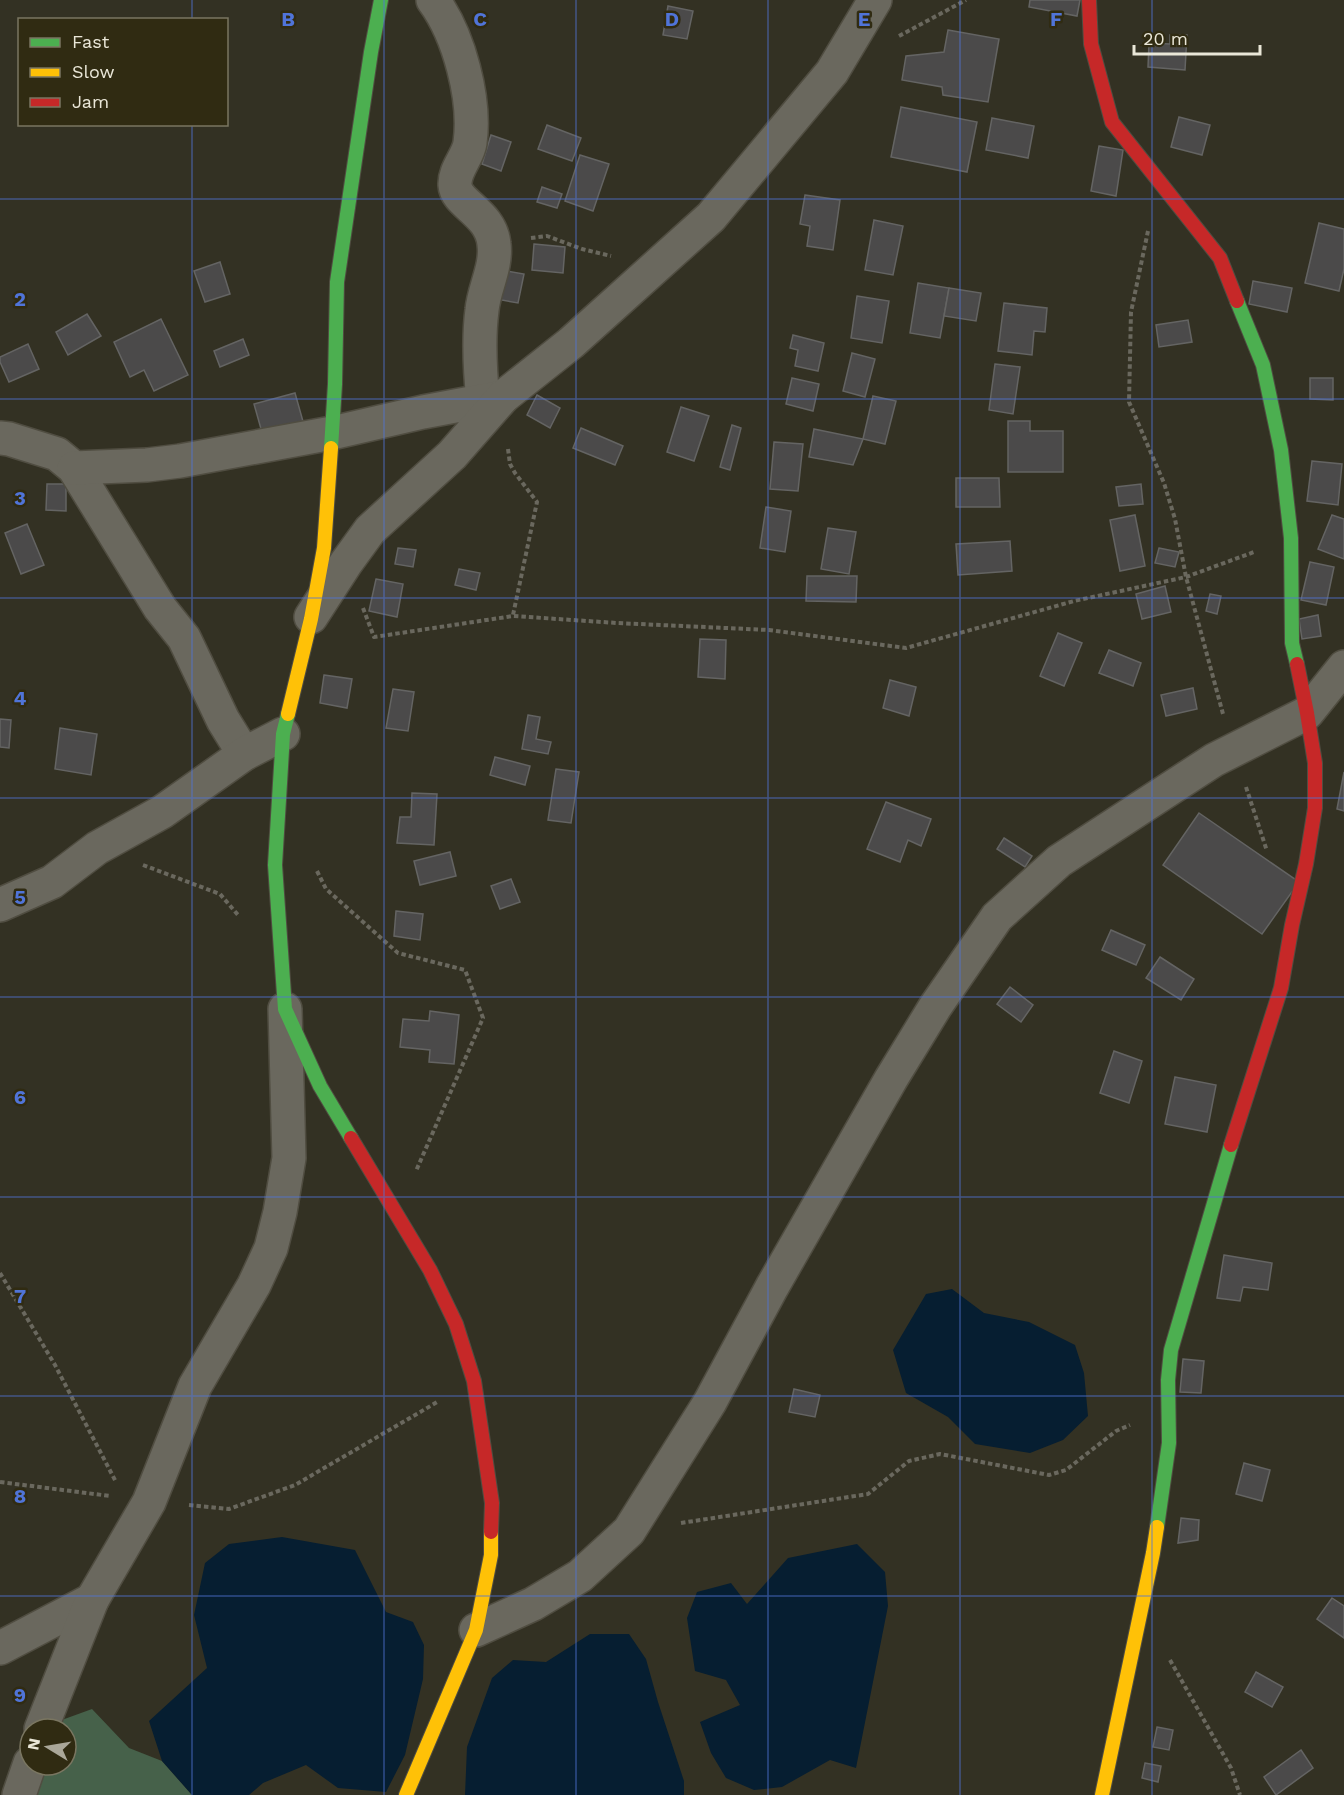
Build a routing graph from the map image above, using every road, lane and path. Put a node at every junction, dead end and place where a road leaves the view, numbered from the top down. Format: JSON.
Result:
{"nodes":[{"id":1,"x":381,"y":0,"type":"edge"},
{"id":2,"x":433,"y":0,"type":"edge"},
{"id":3,"x":875,"y":0,"type":"edge"},
{"id":4,"x":1089,"y":0,"type":"edge"},
{"id":5,"x":1148,"y":228,"type":"dead end"},
{"id":6,"x":494,"y":241,"type":"junction"},
{"id":7,"x":655,"y":267,"type":"junction"},
{"id":8,"x":493,"y":399,"type":"junction"},
{"id":9,"x":332,"y":433,"type":"junction"},
{"id":10,"x":0,"y":438,"type":"edge"},
{"id":11,"x":74,"y":468,"type":"junction"},
{"id":12,"x":1291,"y":538,"type":"junction"},
{"id":13,"x":346,"y":563,"type":"junction"},
{"id":14,"x":1186,"y":577,"type":"junction"},
{"id":15,"x":513,"y":616,"type":"junction"},
{"id":16,"x":310,"y":619,"type":"junction"},
{"id":17,"x":1344,"y":666,"type":"edge"},
{"id":18,"x":1307,"y":713,"type":"junction"},
{"id":19,"x":283,"y":734,"type":"junction"},
{"id":20,"x":1234,"y":751,"type":"junction"},
{"id":21,"x":244,"y":754,"type":"junction"},
{"id":22,"x":97,"y":848,"type":"junction"},
{"id":23,"x":1270,"y":860,"type":"dead end"},
{"id":24,"x":316,"y":871,"type":"dead end"},
{"id":25,"x":0,"y":905,"type":"edge"},
{"id":26,"x":243,"y":921,"type":"dead end"},
{"id":27,"x":285,"y":1009,"type":"junction"},
{"id":28,"x":396,"y":1212,"type":"junction"},
{"id":29,"x":0,"y":1273,"type":"edge"},
{"id":30,"x":474,"y":1382,"type":"junction"},
{"id":31,"x":1168,"y":1412,"type":"junction"},
{"id":32,"x":0,"y":1482,"type":"edge"},
{"id":33,"x":137,"y":1500,"type":"junction"},
{"id":34,"x":629,"y":1531,"type":"junction"},
{"id":35,"x":92,"y":1600,"type":"junction"},
{"id":36,"x":1141,"y":1611,"type":"junction"},
{"id":37,"x":476,"y":1630,"type":"junction"},
{"id":38,"x":0,"y":1648,"type":"edge"},
{"id":39,"x":47,"y":1717,"type":"edge"},
{"id":40,"x":25,"y":1777,"type":"edge"},
{"id":41,"x":19,"y":1795,"type":"edge"},
{"id":42,"x":406,"y":1795,"type":"edge"},
{"id":43,"x":1102,"y":1795,"type":"edge"},
{"id":44,"x":1240,"y":1795,"type":"edge"}],
"edges":[{"from":1,"to":9,"type":"street"},
{"from":2,"to":6,"type":"street"},
{"from":3,"to":7,"type":"street"},
{"from":4,"to":12,"type":"street"},
{"from":5,"to":14,"type":"path"},
{"from":6,"to":7,"type":"path"},
{"from":6,"to":8,"type":"street"},
{"from":7,"to":8,"type":"street"},
{"from":8,"to":9,"type":"street"},
{"from":8,"to":13,"type":"street"},
{"from":8,"to":15,"type":"path"},
{"from":9,"to":11,"type":"street"},
{"from":9,"to":16,"type":"street"},
{"from":10,"to":11,"type":"street"},
{"from":11,"to":21,"type":"street"},
{"from":12,"to":14,"type":"path"},
{"from":12,"to":18,"type":"street"},
{"from":13,"to":15,"type":"path"},
{"from":13,"to":16,"type":"street"},
{"from":14,"to":15,"type":"path"},
{"from":14,"to":20,"type":"path"},
{"from":16,"to":19,"type":"street"},
{"from":17,"to":18,"type":"street"},
{"from":18,"to":20,"type":"street"},
{"from":18,"to":31,"type":"street"},
{"from":19,"to":21,"type":"street"},
{"from":19,"to":27,"type":"street"},
{"from":20,"to":23,"type":"path"},
{"from":20,"to":34,"type":"street"},
{"from":21,"to":22,"type":"street"},
{"from":22,"to":25,"type":"street"},
{"from":22,"to":26,"type":"path"},
{"from":24,"to":28,"type":"path"},
{"from":27,"to":28,"type":"street"},
{"from":27,"to":33,"type":"street"},
{"from":28,"to":30,"type":"street"},
{"from":29,"to":33,"type":"path"},
{"from":30,"to":33,"type":"path"},
{"from":30,"to":37,"type":"street"},
{"from":31,"to":34,"type":"path"},
{"from":31,"to":36,"type":"street"},
{"from":32,"to":33,"type":"path"},
{"from":33,"to":35,"type":"street"},
{"from":34,"to":37,"type":"street"},
{"from":35,"to":38,"type":"street"},
{"from":35,"to":39,"type":"street"},
{"from":36,"to":43,"type":"street"},
{"from":36,"to":44,"type":"path"},
{"from":37,"to":42,"type":"street"},
{"from":40,"to":41,"type":"street"}]}
